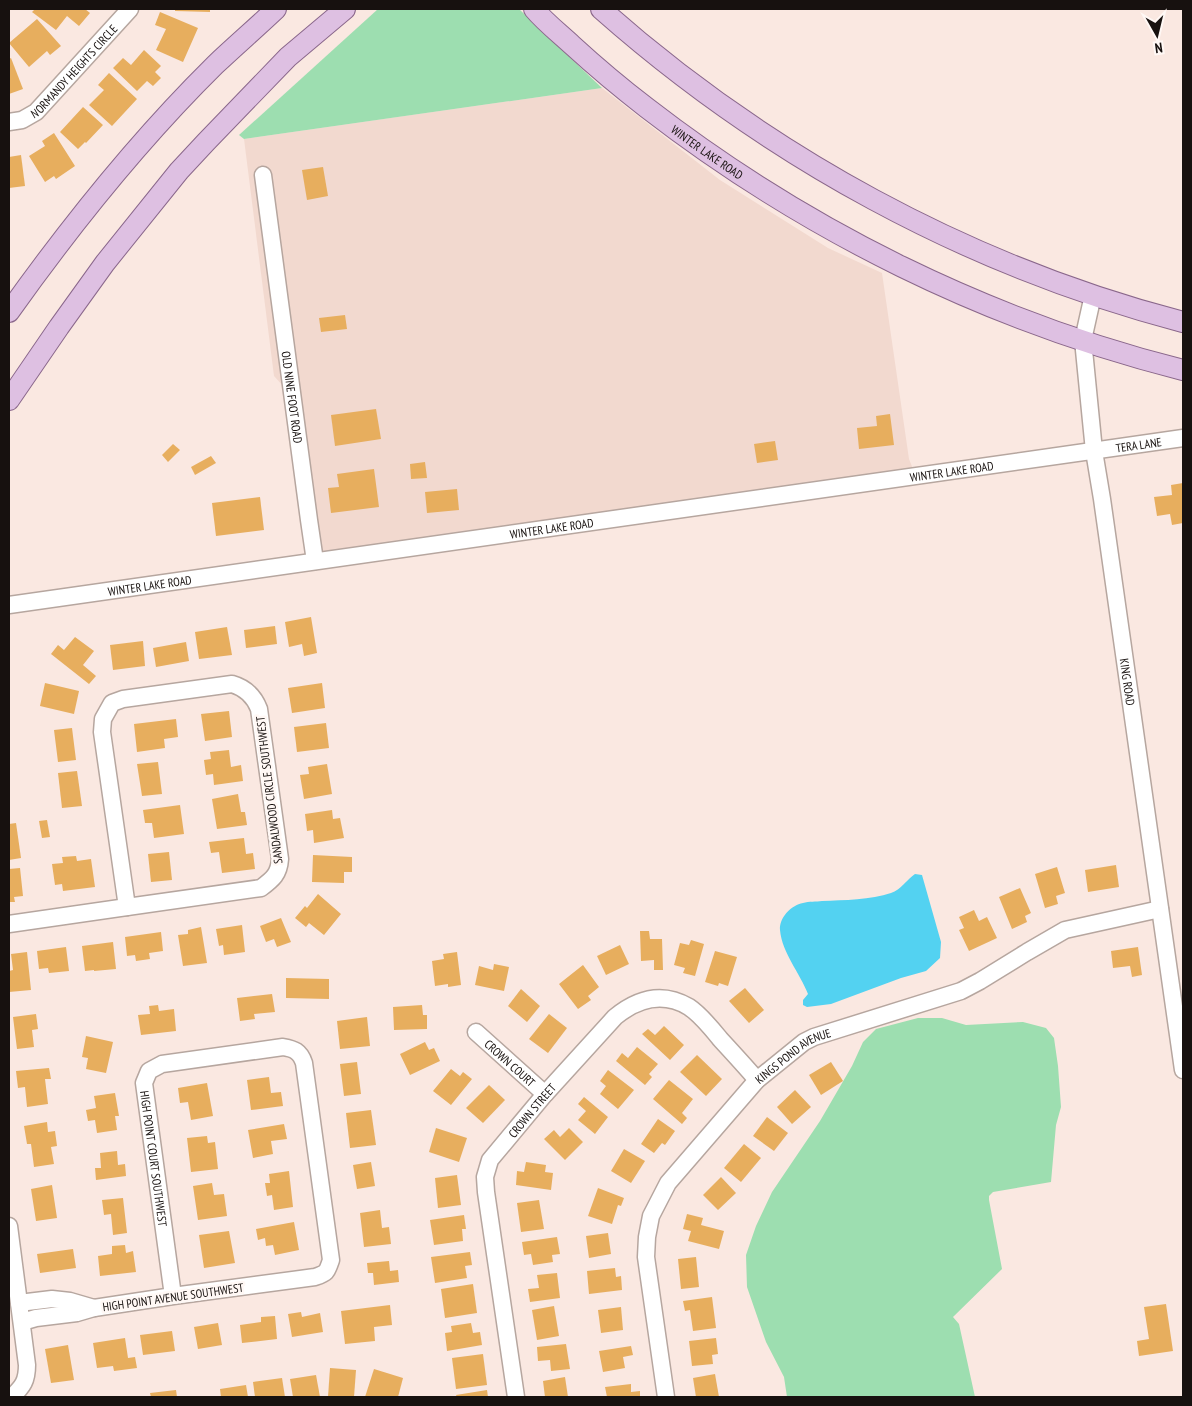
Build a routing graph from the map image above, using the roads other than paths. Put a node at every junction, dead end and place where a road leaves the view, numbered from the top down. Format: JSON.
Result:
{"nodes":[{"id":1,"x":130,"y":9,"type":"edge"},
{"id":2,"x":276,"y":9,"type":"edge"},
{"id":3,"x":345,"y":9,"type":"edge"},
{"id":4,"x":534,"y":9,"type":"edge"},
{"id":5,"x":601,"y":9,"type":"edge"},
{"id":6,"x":9,"y":122,"type":"edge"},
{"id":7,"x":263,"y":175,"type":"dead end"},
{"id":8,"x":1093,"y":295,"type":"junction"},
{"id":9,"x":9,"y":312,"type":"edge"},
{"id":10,"x":1183,"y":322,"type":"edge"},
{"id":11,"x":1083,"y":340,"type":"junction"},
{"id":12,"x":1183,"y":370,"type":"edge"},
{"id":13,"x":9,"y":400,"type":"edge"},
{"id":14,"x":1183,"y":438,"type":"edge"},
{"id":15,"x":1094,"y":451,"type":"junction"},
{"id":16,"x":315,"y":561,"type":"junction"},
{"id":17,"x":9,"y":605,"type":"edge"},
{"id":18,"x":127,"y":907,"type":"junction"},
{"id":19,"x":1160,"y":909,"type":"junction"},
{"id":20,"x":9,"y":924,"type":"edge"},
{"id":21,"x":476,"y":1032,"type":"dead end"},
{"id":22,"x":1183,"y":1070,"type":"edge"},
{"id":23,"x":757,"y":1080,"type":"junction"},
{"id":24,"x":545,"y":1094,"type":"junction"},
{"id":25,"x":9,"y":1226,"type":"edge"},
{"id":26,"x":325,"y":1273,"type":"joint"},
{"id":27,"x":173,"y":1296,"type":"junction"},
{"id":28,"x":19,"y":1303,"type":"junction"},
{"id":29,"x":94,"y":1308,"type":"junction"},
{"id":30,"x":22,"y":1322,"type":"junction"},
{"id":31,"x":12,"y":1397,"type":"edge"},
{"id":32,"x":516,"y":1397,"type":"edge"},
{"id":33,"x":666,"y":1397,"type":"edge"}],
"edges":[{"from":1,"to":6,"type":"street","name":"NORMANDY HEIGHTS CIRCLE"},
{"from":2,"to":9,"type":"main road"},
{"from":3,"to":13,"type":"main road"},
{"from":4,"to":11,"type":"main road","name":"WINTER LAKE ROAD"},
{"from":5,"to":8,"type":"main road"},
{"from":7,"to":16,"type":"street","name":"OLD NINE FOOT ROAD"},
{"from":8,"to":10,"type":"main road"},
{"from":8,"to":11,"type":"street","name":"KING ROAD"},
{"from":11,"to":12,"type":"main road","name":"WINTER LAKE ROAD"},
{"from":11,"to":15,"type":"street","name":"KING ROAD"},
{"from":14,"to":15,"type":"street","name":"TERA LANE"},
{"from":15,"to":16,"type":"street","name":"WINTER LAKE ROAD"},
{"from":15,"to":19,"type":"street","name":"KING ROAD"},
{"from":16,"to":17,"type":"street","name":"WINTER LAKE ROAD"},
{"from":18,"to":18,"type":"street","name":"SANDALWOOD CIRCLE SOUTHWEST"},
{"from":18,"to":20,"type":"street","name":"SANDALWOOD CIRCLE SOUTHWEST"},
{"from":19,"to":22,"type":"street","name":"KING ROAD"},
{"from":19,"to":23,"type":"street","name":"KINGS POND AVENUE"},
{"from":21,"to":24,"type":"street","name":"CROWN COURT"},
{"from":23,"to":24,"type":"street","name":"CROWN STREET"},
{"from":23,"to":33,"type":"street","name":"KINGS POND AVENUE"},
{"from":24,"to":32,"type":"street","name":"CROWN STREET"},
{"from":25,"to":28,"type":"street"},
{"from":26,"to":27,"type":"street","name":"HIGH POINT AVENUE SOUTHWEST"},
{"from":26,"to":27,"type":"street","name":"HIGH POINT COURT SOUTHWEST"},
{"from":27,"to":29,"type":"street","name":"HIGH POINT AVENUE SOUTHWEST"},
{"from":28,"to":29,"type":"street"},
{"from":28,"to":30,"type":"street"},
{"from":29,"to":30,"type":"street","name":"HIGH POINT AVENUE SOUTHWEST"},
{"from":30,"to":31,"type":"street"}]}
